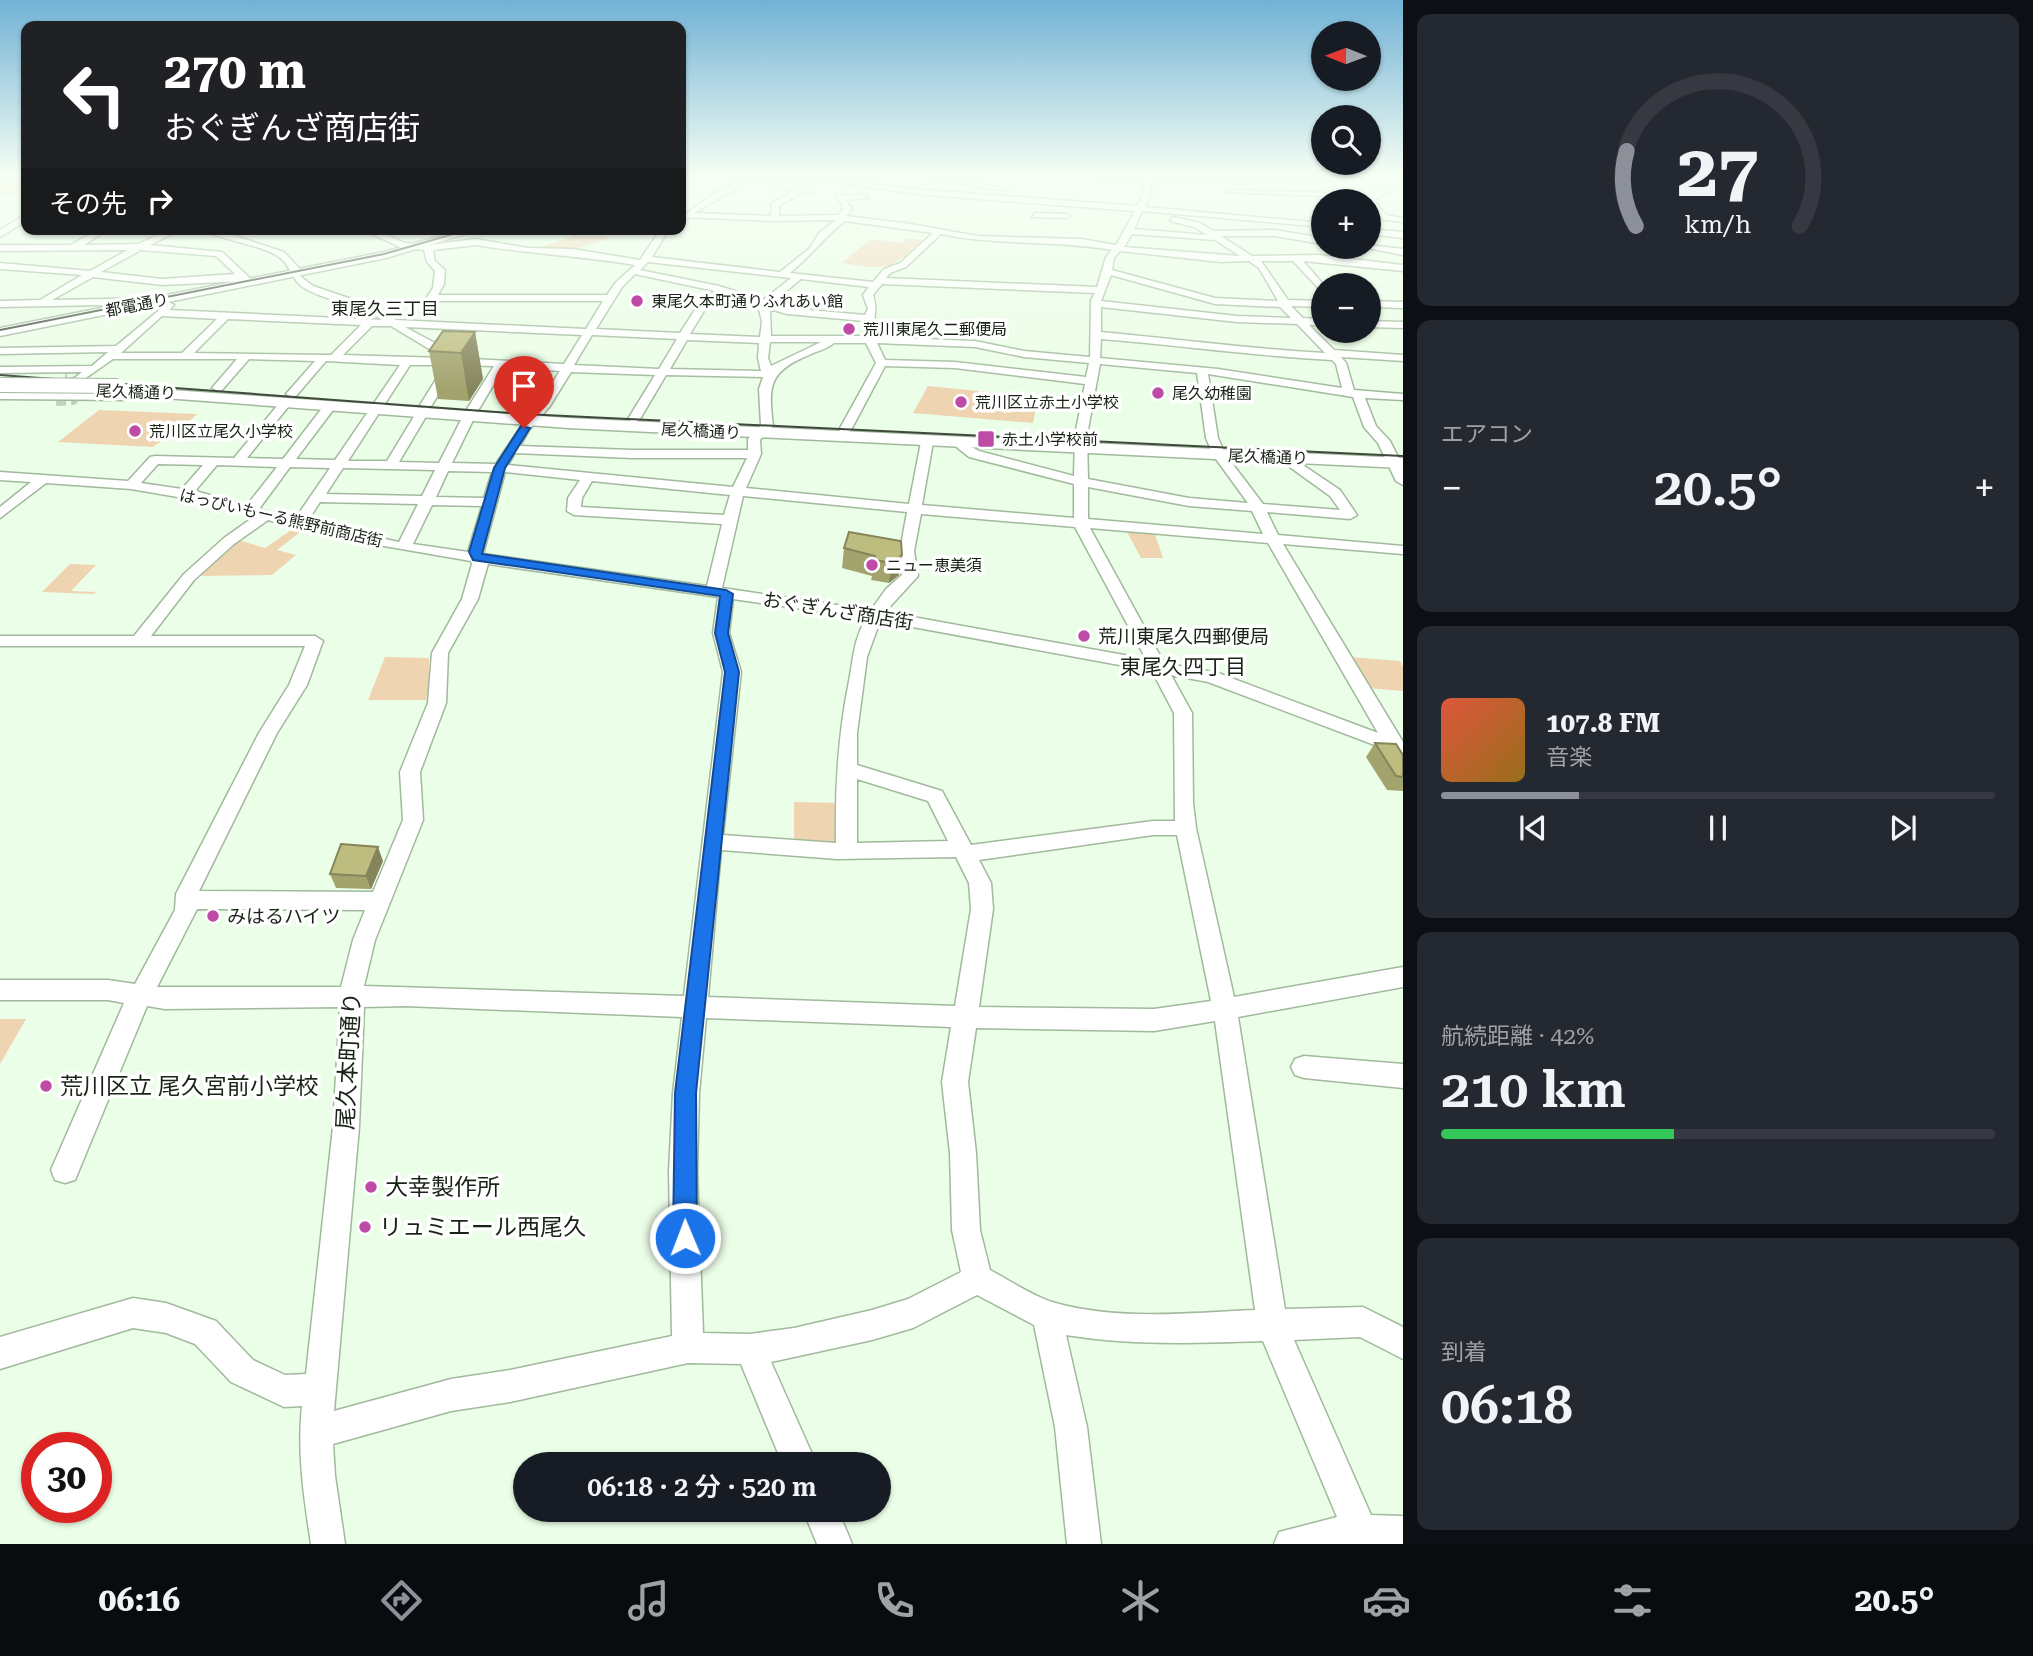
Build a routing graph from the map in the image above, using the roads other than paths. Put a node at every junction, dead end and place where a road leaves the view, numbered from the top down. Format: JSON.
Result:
{"nodes":[{"id":1,"x":57,"y":248,"type":"edge"},
{"id":2,"x":137,"y":248,"type":"edge"},
{"id":3,"x":151,"y":248,"type":"edge"},
{"id":4,"x":263,"y":248,"type":"edge"},
{"id":5,"x":392,"y":248,"type":"edge"},
{"id":6,"x":424,"y":248,"type":"joint"},
{"id":7,"x":511,"y":248,"type":"edge"},
{"id":8,"x":652,"y":248,"type":"edge"},
{"id":9,"x":814,"y":248,"type":"edge"},
{"id":10,"x":921,"y":248,"type":"edge"},
{"id":11,"x":1116,"y":248,"type":"joint"},
{"id":12,"x":1236,"y":248,"type":"edge"},
{"id":13,"x":1277,"y":248,"type":"edge"},
{"id":14,"x":1381,"y":249,"type":"edge"},
{"id":15,"x":1389,"y":250,"type":"junction"},
{"id":16,"x":1403,"y":251,"type":"edge"},
{"id":17,"x":1311,"y":259,"type":"edge"},
{"id":18,"x":1326,"y":259,"type":"edge"},
{"id":19,"x":1253,"y":260,"type":"junction"},
{"id":20,"x":1295,"y":260,"type":"junction"},
{"id":21,"x":640,"y":265,"type":"junction"},
{"id":22,"x":0,"y":266,"type":"edge"},
{"id":23,"x":36,"y":267,"type":"junction"},
{"id":24,"x":1398,"y":268,"type":"edge"},
{"id":25,"x":294,"y":271,"type":"junction"},
{"id":26,"x":1106,"y":271,"type":"junction"},
{"id":27,"x":92,"y":273,"type":"junction"},
{"id":28,"x":783,"y":274,"type":"junction"},
{"id":29,"x":1403,"y":275,"type":"edge"},
{"id":30,"x":800,"y":276,"type":"junction"},
{"id":31,"x":244,"y":277,"type":"junction"},
{"id":32,"x":1311,"y":277,"type":"edge"},
{"id":33,"x":878,"y":283,"type":"junction"},
{"id":34,"x":187,"y":289,"type":"junction"},
{"id":35,"x":723,"y":290,"type":"junction"},
{"id":36,"x":1099,"y":290,"type":"junction"},
{"id":37,"x":431,"y":298,"type":"junction"},
{"id":38,"x":610,"y":299,"type":"junction"},
{"id":39,"x":41,"y":302,"type":"junction"},
{"id":40,"x":125,"y":302,"type":"junction"},
{"id":41,"x":0,"y":304,"type":"edge"},
{"id":42,"x":1098,"y":304,"type":"junction"},
{"id":43,"x":1283,"y":304,"type":"junction"},
{"id":44,"x":1311,"y":304,"type":"edge"},
{"id":45,"x":1381,"y":304,"type":"edge"},
{"id":46,"x":1403,"y":304,"type":"edge"},
{"id":47,"x":764,"y":305,"type":"junction"},
{"id":48,"x":159,"y":307,"type":"junction"},
{"id":49,"x":225,"y":316,"type":"junction"},
{"id":50,"x":868,"y":318,"type":"junction"},
{"id":51,"x":1298,"y":321,"type":"junction"},
{"id":52,"x":370,"y":322,"type":"junction"},
{"id":53,"x":1311,"y":322,"type":"edge"},
{"id":54,"x":393,"y":323,"type":"junction"},
{"id":55,"x":406,"y":324,"type":"junction"},
{"id":56,"x":1381,"y":324,"type":"edge"},
{"id":57,"x":1403,"y":325,"type":"edge"},
{"id":58,"x":0,"y":326,"type":"edge"},
{"id":59,"x":1192,"y":331,"type":"junction"},
{"id":60,"x":0,"y":332,"type":"edge"},
{"id":61,"x":589,"y":332,"type":"junction"},
{"id":62,"x":1097,"y":335,"type":"junction"},
{"id":63,"x":681,"y":339,"type":"junction"},
{"id":64,"x":871,"y":339,"type":"junction"},
{"id":65,"x":766,"y":340,"type":"junction"},
{"id":66,"x":837,"y":340,"type":"junction"},
{"id":67,"x":0,"y":351,"type":"edge"},
{"id":68,"x":16,"y":351,"type":"junction"},
{"id":69,"x":114,"y":353,"type":"junction"},
{"id":70,"x":247,"y":355,"type":"junction"},
{"id":71,"x":1335,"y":355,"type":"junction"},
{"id":72,"x":184,"y":357,"type":"junction"},
{"id":73,"x":329,"y":357,"type":"junction"},
{"id":74,"x":1403,"y":358,"type":"edge"},
{"id":75,"x":1095,"y":360,"type":"junction"},
{"id":76,"x":407,"y":362,"type":"junction"},
{"id":77,"x":452,"y":362,"type":"junction"},
{"id":78,"x":501,"y":363,"type":"junction"},
{"id":79,"x":881,"y":363,"type":"junction"},
{"id":80,"x":0,"y":367,"type":"edge"},
{"id":81,"x":568,"y":368,"type":"junction"},
{"id":82,"x":91,"y":369,"type":"junction"},
{"id":83,"x":1199,"y":370,"type":"junction"},
{"id":84,"x":660,"y":373,"type":"junction"},
{"id":85,"x":768,"y":374,"type":"junction"},
{"id":86,"x":77,"y":381,"type":"junction"},
{"id":87,"x":1091,"y":381,"type":"junction"},
{"id":88,"x":0,"y":387,"type":"edge"},
{"id":89,"x":207,"y":390,"type":"junction"},
{"id":90,"x":1353,"y":392,"type":"junction"},
{"id":91,"x":1403,"y":397,"type":"edge"},
{"id":92,"x":289,"y":398,"type":"junction"},
{"id":93,"x":378,"y":405,"type":"junction"},
{"id":94,"x":330,"y":406,"type":"junction"},
{"id":95,"x":424,"y":409,"type":"junction"},
{"id":96,"x":471,"y":412,"type":"junction"},
{"id":97,"x":535,"y":417,"type":"junction"},
{"id":98,"x":634,"y":419,"type":"junction"},
{"id":99,"x":684,"y":430,"type":"junction"},
{"id":100,"x":762,"y":430,"type":"junction"},
{"id":101,"x":845,"y":430,"type":"junction"},
{"id":102,"x":927,"y":442,"type":"junction"},
{"id":103,"x":960,"y":444,"type":"junction"},
{"id":104,"x":1081,"y":445,"type":"junction"},
{"id":105,"x":511,"y":450,"type":"junction"},
{"id":106,"x":1217,"y":450,"type":"junction"},
{"id":107,"x":677,"y":453,"type":"junction"},
{"id":108,"x":755,"y":454,"type":"junction"},
{"id":109,"x":1286,"y":457,"type":"junction"},
{"id":110,"x":1397,"y":458,"type":"edge"},
{"id":111,"x":214,"y":461,"type":"junction"},
{"id":112,"x":238,"y":461,"type":"junction"},
{"id":113,"x":287,"y":463,"type":"junction"},
{"id":114,"x":339,"y":464,"type":"junction"},
{"id":115,"x":391,"y":465,"type":"junction"},
{"id":116,"x":443,"y":467,"type":"junction"},
{"id":117,"x":500,"y":468,"type":"junction"},
{"id":118,"x":0,"y":476,"type":"edge"},
{"id":119,"x":588,"y":477,"type":"junction"},
{"id":120,"x":42,"y":480,"type":"junction"},
{"id":121,"x":1403,"y":481,"type":"edge"},
{"id":122,"x":1080,"y":482,"type":"junction"},
{"id":123,"x":131,"y":485,"type":"junction"},
{"id":124,"x":737,"y":492,"type":"junction"},
{"id":125,"x":185,"y":494,"type":"junction"},
{"id":126,"x":317,"y":498,"type":"junction"},
{"id":127,"x":427,"y":500,"type":"junction"},
{"id":128,"x":491,"y":502,"type":"junction"},
{"id":129,"x":1259,"y":508,"type":"junction"},
{"id":130,"x":915,"y":509,"type":"junction"},
{"id":131,"x":258,"y":513,"type":"junction"},
{"id":132,"x":0,"y":514,"type":"edge"},
{"id":133,"x":730,"y":520,"type":"junction"},
{"id":134,"x":299,"y":524,"type":"junction"},
{"id":135,"x":1081,"y":524,"type":"junction"},
{"id":136,"x":1274,"y":541,"type":"junction"},
{"id":137,"x":404,"y":547,"type":"junction"},
{"id":138,"x":1403,"y":550,"type":"edge"},
{"id":139,"x":478,"y":557,"type":"junction"},
{"id":140,"x":720,"y":593,"type":"junction"},
{"id":141,"x":875,"y":615,"type":"junction"},
{"id":142,"x":139,"y":640,"type":"junction"},
{"id":143,"x":0,"y":641,"type":"edge"},
{"id":144,"x":1156,"y":666,"type":"junction"},
{"id":145,"x":1401,"y":752,"type":"edge"},
{"id":146,"x":848,"y":769,"type":"junction"},
{"id":147,"x":1186,"y":828,"type":"junction"},
{"id":148,"x":711,"y":842,"type":"junction"},
{"id":149,"x":847,"y":851,"type":"junction"},
{"id":150,"x":965,"y":851,"type":"junction"},
{"id":151,"x":187,"y":900,"type":"junction"},
{"id":152,"x":380,"y":901,"type":"junction"},
{"id":153,"x":1403,"y":977,"type":"edge"},
{"id":154,"x":0,"y":990,"type":"edge"},
{"id":155,"x":140,"y":996,"type":"junction"},
{"id":156,"x":351,"y":996,"type":"junction"},
{"id":157,"x":695,"y":1006,"type":"junction"},
{"id":158,"x":1225,"y":1009,"type":"junction"},
{"id":159,"x":964,"y":1017,"type":"junction"},
{"id":160,"x":1304,"y":1067,"type":"dead end"},
{"id":161,"x":1403,"y":1076,"type":"edge"},
{"id":162,"x":65,"y":1170,"type":"dead end"},
{"id":163,"x":977,"y":1279,"type":"junction"},
{"id":164,"x":1047,"y":1316,"type":"junction"},
{"id":165,"x":1272,"y":1325,"type":"junction"},
{"id":166,"x":1403,"y":1344,"type":"edge"},
{"id":167,"x":688,"y":1348,"type":"junction"},
{"id":168,"x":750,"y":1349,"type":"junction"},
{"id":169,"x":0,"y":1353,"type":"edge"},
{"id":170,"x":319,"y":1390,"type":"junction"},
{"id":171,"x":316,"y":1432,"type":"junction"},
{"id":172,"x":794,"y":1452,"type":"edge"},
{"id":173,"x":825,"y":1522,"type":"edge"},
{"id":174,"x":1403,"y":1533,"type":"edge"},
{"id":175,"x":1368,"y":1538,"type":"edge"},
{"id":176,"x":328,"y":1544,"type":"edge"},
{"id":177,"x":835,"y":1544,"type":"edge"},
{"id":178,"x":1084,"y":1544,"type":"edge"},
{"id":179,"x":1291,"y":1544,"type":"edge"}],
"edges":[{"from":1,"to":23,"type":"street"},
{"from":2,"to":27,"type":"street"},
{"from":3,"to":31,"type":"street"},
{"from":4,"to":25,"type":"street"},
{"from":5,"to":25,"type":"main road","name":"都電通り"},
{"from":6,"to":25,"type":"main road","name":"都電通り"},
{"from":6,"to":37,"type":"street"},
{"from":7,"to":21,"type":"street"},
{"from":8,"to":21,"type":"street"},
{"from":9,"to":28,"type":"street"},
{"from":10,"to":33,"type":"street"},
{"from":11,"to":19,"type":"street"},
{"from":11,"to":26,"type":"street"},
{"from":12,"to":19,"type":"street"},
{"from":13,"to":20,"type":"street"},
{"from":14,"to":15,"type":"street"},
{"from":15,"to":16,"type":"street"},
{"from":15,"to":24,"type":"street"},
{"from":17,"to":20,"type":"street"},
{"from":18,"to":24,"type":"street"},
{"from":19,"to":20,"type":"street"},
{"from":19,"to":43,"type":"street"},
{"from":20,"to":32,"type":"street"},
{"from":21,"to":28,"type":"street"},
{"from":21,"to":35,"type":"street"},
{"from":21,"to":38,"type":"street"},
{"from":22,"to":23,"type":"street"},
{"from":23,"to":27,"type":"street"},
{"from":24,"to":29,"type":"street"},
{"from":25,"to":31,"type":"main road","name":"都電通り"},
{"from":25,"to":34,"type":"main road","name":"都電通り"},
{"from":25,"to":54,"type":"street"},
{"from":26,"to":36,"type":"street"},
{"from":26,"to":43,"type":"street"},
{"from":27,"to":34,"type":"street"},
{"from":27,"to":39,"type":"street"},
{"from":28,"to":30,"type":"street"},
{"from":30,"to":33,"type":"street"},
{"from":30,"to":47,"type":"street"},
{"from":31,"to":34,"type":"main road","name":"都電通り"},
{"from":33,"to":36,"type":"street"},
{"from":33,"to":50,"type":"street"},
{"from":34,"to":40,"type":"main road","name":"都電通り"},
{"from":34,"to":48,"type":"main road","name":"都電通り"},
{"from":35,"to":47,"type":"street"},
{"from":35,"to":63,"type":"street"},
{"from":36,"to":42,"type":"street"},
{"from":37,"to":38,"type":"street"},
{"from":37,"to":55,"type":"street"},
{"from":38,"to":61,"type":"street"},
{"from":39,"to":40,"type":"street"},
{"from":39,"to":41,"type":"street"},
{"from":40,"to":48,"type":"street"},
{"from":40,"to":58,"type":"main road","name":"都電通り"},
{"from":42,"to":59,"type":"street"},
{"from":42,"to":62,"type":"street"},
{"from":43,"to":44,"type":"street"},
{"from":43,"to":51,"type":"street"},
{"from":45,"to":46,"type":"street"},
{"from":47,"to":50,"type":"street"},
{"from":47,"to":65,"type":"street"},
{"from":48,"to":49,"type":"street"},
{"from":48,"to":60,"type":"main road","name":"都電通り"},
{"from":48,"to":69,"type":"street"},
{"from":49,"to":52,"type":"street"},
{"from":49,"to":72,"type":"street"},
{"from":50,"to":64,"type":"street"},
{"from":51,"to":53,"type":"street"},
{"from":51,"to":59,"type":"street"},
{"from":51,"to":71,"type":"street"},
{"from":52,"to":54,"type":"street"},
{"from":52,"to":73,"type":"street"},
{"from":54,"to":55,"type":"street"},
{"from":54,"to":77,"type":"street"},
{"from":55,"to":61,"type":"street"},
{"from":56,"to":57,"type":"street"},
{"from":59,"to":62,"type":"street"},
{"from":59,"to":71,"type":"street"},
{"from":59,"to":83,"type":"street"},
{"from":61,"to":63,"type":"street"},
{"from":61,"to":81,"type":"street"},
{"from":62,"to":75,"type":"street"},
{"from":63,"to":65,"type":"street"},
{"from":63,"to":84,"type":"street"},
{"from":64,"to":66,"type":"street"},
{"from":64,"to":75,"type":"street"},
{"from":64,"to":79,"type":"street"},
{"from":65,"to":66,"type":"street"},
{"from":65,"to":85,"type":"street"},
{"from":66,"to":85,"type":"street"},
{"from":67,"to":68,"type":"street"},
{"from":68,"to":69,"type":"street"},
{"from":68,"to":80,"type":"street"},
{"from":69,"to":72,"type":"street"},
{"from":69,"to":82,"type":"street"},
{"from":70,"to":72,"type":"street"},
{"from":70,"to":73,"type":"street"},
{"from":70,"to":89,"type":"street"},
{"from":71,"to":74,"type":"street"},
{"from":71,"to":90,"type":"street"},
{"from":73,"to":76,"type":"street"},
{"from":73,"to":92,"type":"street"},
{"from":75,"to":83,"type":"street"},
{"from":75,"to":87,"type":"street"},
{"from":76,"to":77,"type":"street"},
{"from":76,"to":93,"type":"street"},
{"from":77,"to":78,"type":"street"},
{"from":77,"to":95,"type":"street"},
{"from":78,"to":81,"type":"street"},
{"from":78,"to":96,"type":"street"},
{"from":79,"to":87,"type":"street"},
{"from":79,"to":101,"type":"street"},
{"from":80,"to":82,"type":"street"},
{"from":81,"to":84,"type":"street"},
{"from":81,"to":97,"type":"street"},
{"from":82,"to":86,"type":"street"},
{"from":83,"to":90,"type":"street"},
{"from":83,"to":106,"type":"street"},
{"from":84,"to":85,"type":"street"},
{"from":84,"to":98,"type":"street"},
{"from":85,"to":100,"type":"street"},
{"from":86,"to":88,"type":"main road"},
{"from":86,"to":89,"type":"main road"},
{"from":87,"to":104,"type":"street"},
{"from":88,"to":89,"type":"main road"},
{"from":88,"to":89,"type":"main road","name":"尾久橋通り","bridge":true},
{"from":89,"to":92,"type":"main road","name":"尾久橋通り"},
{"from":90,"to":91,"type":"street"},
{"from":90,"to":110,"type":"street"},
{"from":92,"to":93,"type":"main road","name":"尾久橋通り"},
{"from":92,"to":94,"type":"main road","name":"尾久橋通り"},
{"from":92,"to":112,"type":"street"},
{"from":93,"to":94,"type":"main road","name":"尾久橋通り"},
{"from":93,"to":95,"type":"main road","name":"尾久橋通り"},
{"from":93,"to":114,"type":"street"},
{"from":94,"to":113,"type":"street"},
{"from":95,"to":96,"type":"main road","name":"尾久橋通り"},
{"from":95,"to":115,"type":"street"},
{"from":96,"to":97,"type":"main road","name":"尾久橋通り"},
{"from":96,"to":116,"type":"street"},
{"from":97,"to":98,"type":"main road","name":"尾久橋通り"},
{"from":97,"to":99,"type":"main road","name":"尾久橋通り"},
{"from":97,"to":105,"type":"street"},
{"from":98,"to":100,"type":"main road","name":"尾久橋通り"},
{"from":99,"to":100,"type":"main road","name":"尾久橋通り"},
{"from":99,"to":107,"type":"street"},
{"from":100,"to":101,"type":"main road","name":"尾久橋通り"},
{"from":100,"to":102,"type":"main road","name":"尾久橋通り"},
{"from":100,"to":108,"type":"street"},
{"from":101,"to":104,"type":"main road","name":"尾久橋通り"},
{"from":102,"to":103,"type":"main road","name":"尾久橋通り"},
{"from":102,"to":130,"type":"street"},
{"from":103,"to":104,"type":"main road","name":"尾久橋通り"},
{"from":103,"to":122,"type":"street"},
{"from":104,"to":106,"type":"main road","name":"尾久橋通り"},
{"from":104,"to":122,"type":"street"},
{"from":105,"to":107,"type":"street"},
{"from":105,"to":117,"type":"street"},
{"from":106,"to":109,"type":"main road","name":"尾久橋通り"},
{"from":106,"to":110,"type":"main road","name":"尾久橋通り"},
{"from":106,"to":129,"type":"street"},
{"from":107,"to":108,"type":"street"},
{"from":108,"to":124,"type":"street"},
{"from":109,"to":110,"type":"main road","name":"尾久橋通り"},
{"from":109,"to":129,"type":"street"},
{"from":110,"to":121,"type":"street"},
{"from":111,"to":112,"type":"street"},
{"from":111,"to":123,"type":"street"},
{"from":111,"to":125,"type":"street"},
{"from":112,"to":113,"type":"street"},
{"from":113,"to":114,"type":"street"},
{"from":113,"to":131,"type":"street"},
{"from":114,"to":115,"type":"street"},
{"from":114,"to":126,"type":"street"},
{"from":115,"to":116,"type":"street"},
{"from":116,"to":117,"type":"street"},
{"from":116,"to":127,"type":"street"},
{"from":117,"to":119,"type":"street"},
{"from":117,"to":128,"type":"street"},
{"from":118,"to":120,"type":"street","name":"はっぴいもーる熊野前商店街"},
{"from":119,"to":124,"type":"street"},
{"from":119,"to":133,"type":"street"},
{"from":120,"to":123,"type":"street","name":"はっぴいもーる熊野前商店街"},
{"from":120,"to":132,"type":"street"},
{"from":122,"to":129,"type":"street"},
{"from":122,"to":135,"type":"street"},
{"from":123,"to":125,"type":"street","name":"はっぴいもーる熊野前商店街"},
{"from":124,"to":130,"type":"street"},
{"from":124,"to":133,"type":"street"},
{"from":125,"to":131,"type":"street","name":"はっぴいもーる熊野前商店街"},
{"from":126,"to":127,"type":"street"},
{"from":126,"to":134,"type":"street"},
{"from":127,"to":128,"type":"street"},
{"from":127,"to":137,"type":"street"},
{"from":128,"to":139,"type":"street"},
{"from":129,"to":136,"type":"street"},
{"from":130,"to":135,"type":"street"},
{"from":130,"to":141,"type":"street"},
{"from":131,"to":134,"type":"street","name":"はっぴいもーる熊野前商店街"},
{"from":131,"to":142,"type":"street"},
{"from":133,"to":140,"type":"street"},
{"from":134,"to":137,"type":"street","name":"はっぴいもーる熊野前商店街"},
{"from":135,"to":136,"type":"street"},
{"from":135,"to":144,"type":"street"},
{"from":136,"to":138,"type":"street"},
{"from":136,"to":145,"type":"street"},
{"from":137,"to":139,"type":"street","name":"はっぴいもーる熊野前商店街"},
{"from":139,"to":140,"type":"street","name":"おぐぎんざ商店街"},
{"from":139,"to":152,"type":"street","name":"尾久本町通り"},
{"from":140,"to":141,"type":"street","name":"おぐぎんざ商店街"},
{"from":140,"to":148,"type":"street"},
{"from":141,"to":144,"type":"street","name":"おぐぎんざ商店街"},
{"from":141,"to":146,"type":"street"},
{"from":142,"to":143,"type":"street"},
{"from":142,"to":151,"type":"street"},
{"from":144,"to":145,"type":"street","name":"おぐぎんざ商店街"},
{"from":144,"to":147,"type":"street"},
{"from":146,"to":149,"type":"street"},
{"from":146,"to":150,"type":"street"},
{"from":147,"to":150,"type":"street"},
{"from":147,"to":158,"type":"street"},
{"from":148,"to":149,"type":"street"},
{"from":148,"to":157,"type":"street"},
{"from":149,"to":150,"type":"street"},
{"from":150,"to":159,"type":"street"},
{"from":151,"to":152,"type":"street"},
{"from":151,"to":155,"type":"street"},
{"from":152,"to":156,"type":"street","name":"尾久本町通り"},
{"from":153,"to":158,"type":"street"},
{"from":154,"to":155,"type":"street"},
{"from":155,"to":156,"type":"street"},
{"from":155,"to":162,"type":"street"},
{"from":156,"to":157,"type":"street"},
{"from":156,"to":170,"type":"street","name":"尾久本町通り"},
{"from":157,"to":159,"type":"street"},
{"from":157,"to":167,"type":"street"},
{"from":158,"to":159,"type":"street"},
{"from":158,"to":165,"type":"street"},
{"from":159,"to":163,"type":"street"},
{"from":160,"to":161,"type":"street"},
{"from":163,"to":164,"type":"street"},
{"from":163,"to":168,"type":"street"},
{"from":164,"to":165,"type":"street"},
{"from":164,"to":178,"type":"street"},
{"from":165,"to":166,"type":"street"},
{"from":165,"to":175,"type":"street"},
{"from":167,"to":168,"type":"street"},
{"from":167,"to":171,"type":"street"},
{"from":168,"to":172,"type":"street"},
{"from":169,"to":170,"type":"street"},
{"from":170,"to":171,"type":"street","name":"尾久本町通り"},
{"from":171,"to":176,"type":"street","name":"尾久本町通り"},
{"from":173,"to":177,"type":"street"},
{"from":174,"to":175,"type":"street"},
{"from":175,"to":179,"type":"street"}]}
